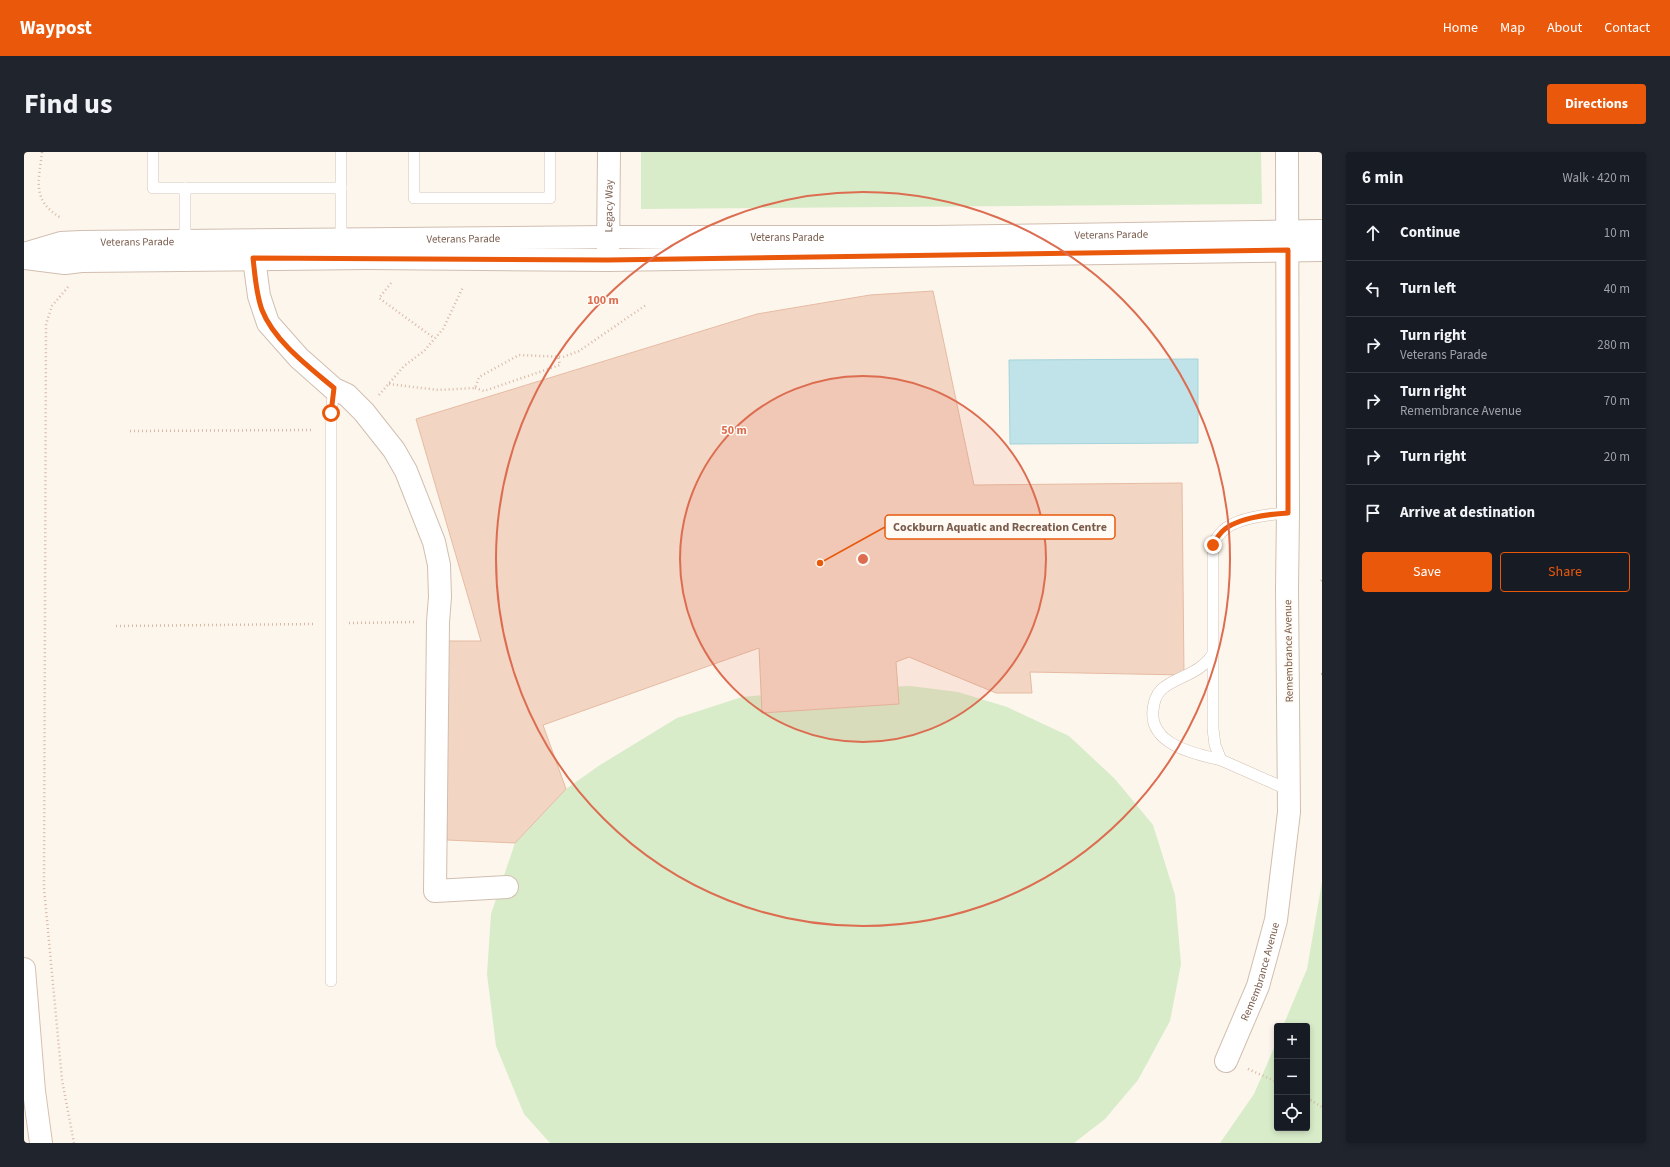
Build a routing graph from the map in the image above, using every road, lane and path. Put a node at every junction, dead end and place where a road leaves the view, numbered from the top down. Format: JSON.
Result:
{"nodes":[{"id":1,"x":42,"y":152,"type":"edge"},
{"id":2,"x":153,"y":152,"type":"edge"},
{"id":3,"x":341,"y":152,"type":"edge"},
{"id":4,"x":414,"y":152,"type":"edge"},
{"id":5,"x":550,"y":152,"type":"edge"},
{"id":6,"x":609,"y":152,"type":"edge"},
{"id":7,"x":1287,"y":152,"type":"edge"},
{"id":8,"x":185,"y":188,"type":"junction"},
{"id":9,"x":341,"y":188,"type":"junction"},
{"id":10,"x":66,"y":220,"type":"dead end"},
{"id":11,"x":1322,"y":231,"type":"edge"},
{"id":12,"x":608,"y":237,"type":"junction"},
{"id":13,"x":341,"y":240,"type":"junction"},
{"id":14,"x":1288,"y":241,"type":"junction"},
{"id":15,"x":185,"y":242,"type":"junction"},
{"id":16,"x":252,"y":250,"type":"junction"},
{"id":17,"x":1322,"y":250,"type":"edge"},
{"id":18,"x":24,"y":254,"type":"edge"},
{"id":19,"x":24,"y":258,"type":"edge"},
{"id":20,"x":608,"y":260,"type":"junction"},
{"id":21,"x":391,"y":283,"type":"dead end"},
{"id":22,"x":72,"y":284,"type":"dead end"},
{"id":23,"x":463,"y":287,"type":"dead end"},
{"id":24,"x":646,"y":305,"type":"dead end"},
{"id":25,"x":434,"y":338,"type":"junction"},
{"id":26,"x":558,"y":357,"type":"junction"},
{"id":27,"x":388,"y":384,"type":"junction"},
{"id":28,"x":334,"y":388,"type":"junction"},
{"id":29,"x":475,"y":388,"type":"junction"},
{"id":30,"x":364,"y":412,"type":"junction"},
{"id":31,"x":331,"y":430,"type":"junction"},
{"id":32,"x":130,"y":431,"type":"dead end"},
{"id":33,"x":1288,"y":513,"type":"junction"},
{"id":34,"x":424,"y":622,"type":"dead end"},
{"id":35,"x":352,"y":623,"type":"dead end"},
{"id":36,"x":331,"y":624,"type":"junction"},
{"id":37,"x":116,"y":626,"type":"dead end"},
{"id":38,"x":1213,"y":654,"type":"junction"},
{"id":39,"x":1221,"y":760,"type":"junction"},
{"id":40,"x":1289,"y":790,"type":"junction"},
{"id":41,"x":507,"y":887,"type":"dead end"},
{"id":42,"x":24,"y":969,"type":"edge"},
{"id":43,"x":331,"y":981,"type":"dead end"},
{"id":44,"x":1226,"y":1061,"type":"joint"},
{"id":45,"x":1274,"y":1081,"type":"edge"},
{"id":46,"x":1310,"y":1100,"type":"edge"},
{"id":47,"x":1322,"y":1107,"type":"edge"},
{"id":48,"x":41,"y":1143,"type":"edge"},
{"id":49,"x":74,"y":1143,"type":"edge"}],
"edges":[{"from":1,"to":10,"type":"path"},
{"from":2,"to":8,"type":"lane"},
{"from":3,"to":9,"type":"lane"},
{"from":4,"to":5,"type":"lane"},
{"from":6,"to":12,"type":"street","name":"Legacy Way"},
{"from":7,"to":14,"type":"street","name":"Remembrance Avenue"},
{"from":8,"to":9,"type":"lane"},
{"from":8,"to":15,"type":"lane"},
{"from":9,"to":13,"type":"lane"},
{"from":11,"to":14,"type":"street","name":"Veterans Parade"},
{"from":12,"to":13,"type":"street","name":"Veterans Parade"},
{"from":12,"to":14,"type":"street","name":"Veterans Parade"},
{"from":12,"to":20,"type":"street","name":"Legacy Way"},
{"from":13,"to":16,"type":"street","name":"Veterans Parade"},
{"from":14,"to":17,"type":"street","name":"Veterans Parade"},
{"from":14,"to":20,"type":"street","name":"Veterans Parade"},
{"from":14,"to":33,"type":"street","name":"Remembrance Avenue"},
{"from":15,"to":16,"type":"street","name":"Veterans Parade"},
{"from":15,"to":18,"type":"street","name":"Veterans Parade"},
{"from":16,"to":19,"type":"street","name":"Veterans Parade"},
{"from":16,"to":20,"type":"street","name":"Veterans Parade"},
{"from":16,"to":28,"type":"street"},
{"from":21,"to":25,"type":"path"},
{"from":22,"to":49,"type":"path"},
{"from":23,"to":25,"type":"path"},
{"from":24,"to":26,"type":"path"},
{"from":25,"to":27,"type":"path"},
{"from":26,"to":29,"type":"path"},
{"from":26,"to":29,"type":"path"},
{"from":27,"to":29,"type":"path"},
{"from":27,"to":30,"type":"path"},
{"from":28,"to":30,"type":"street"},
{"from":28,"to":31,"type":"lane"},
{"from":30,"to":41,"type":"street"},
{"from":31,"to":32,"type":"path"},
{"from":31,"to":36,"type":"lane"},
{"from":33,"to":38,"type":"lane"},
{"from":33,"to":40,"type":"street","name":"Remembrance Avenue"},
{"from":34,"to":35,"type":"path"},
{"from":36,"to":37,"type":"path"},
{"from":36,"to":43,"type":"lane"},
{"from":38,"to":39,"type":"lane"},
{"from":38,"to":39,"type":"lane"},
{"from":39,"to":40,"type":"lane"},
{"from":40,"to":44,"type":"street","name":"Remembrance Avenue"},
{"from":42,"to":48,"type":"street"},
{"from":44,"to":45,"type":"path"},
{"from":46,"to":47,"type":"path"}]}
